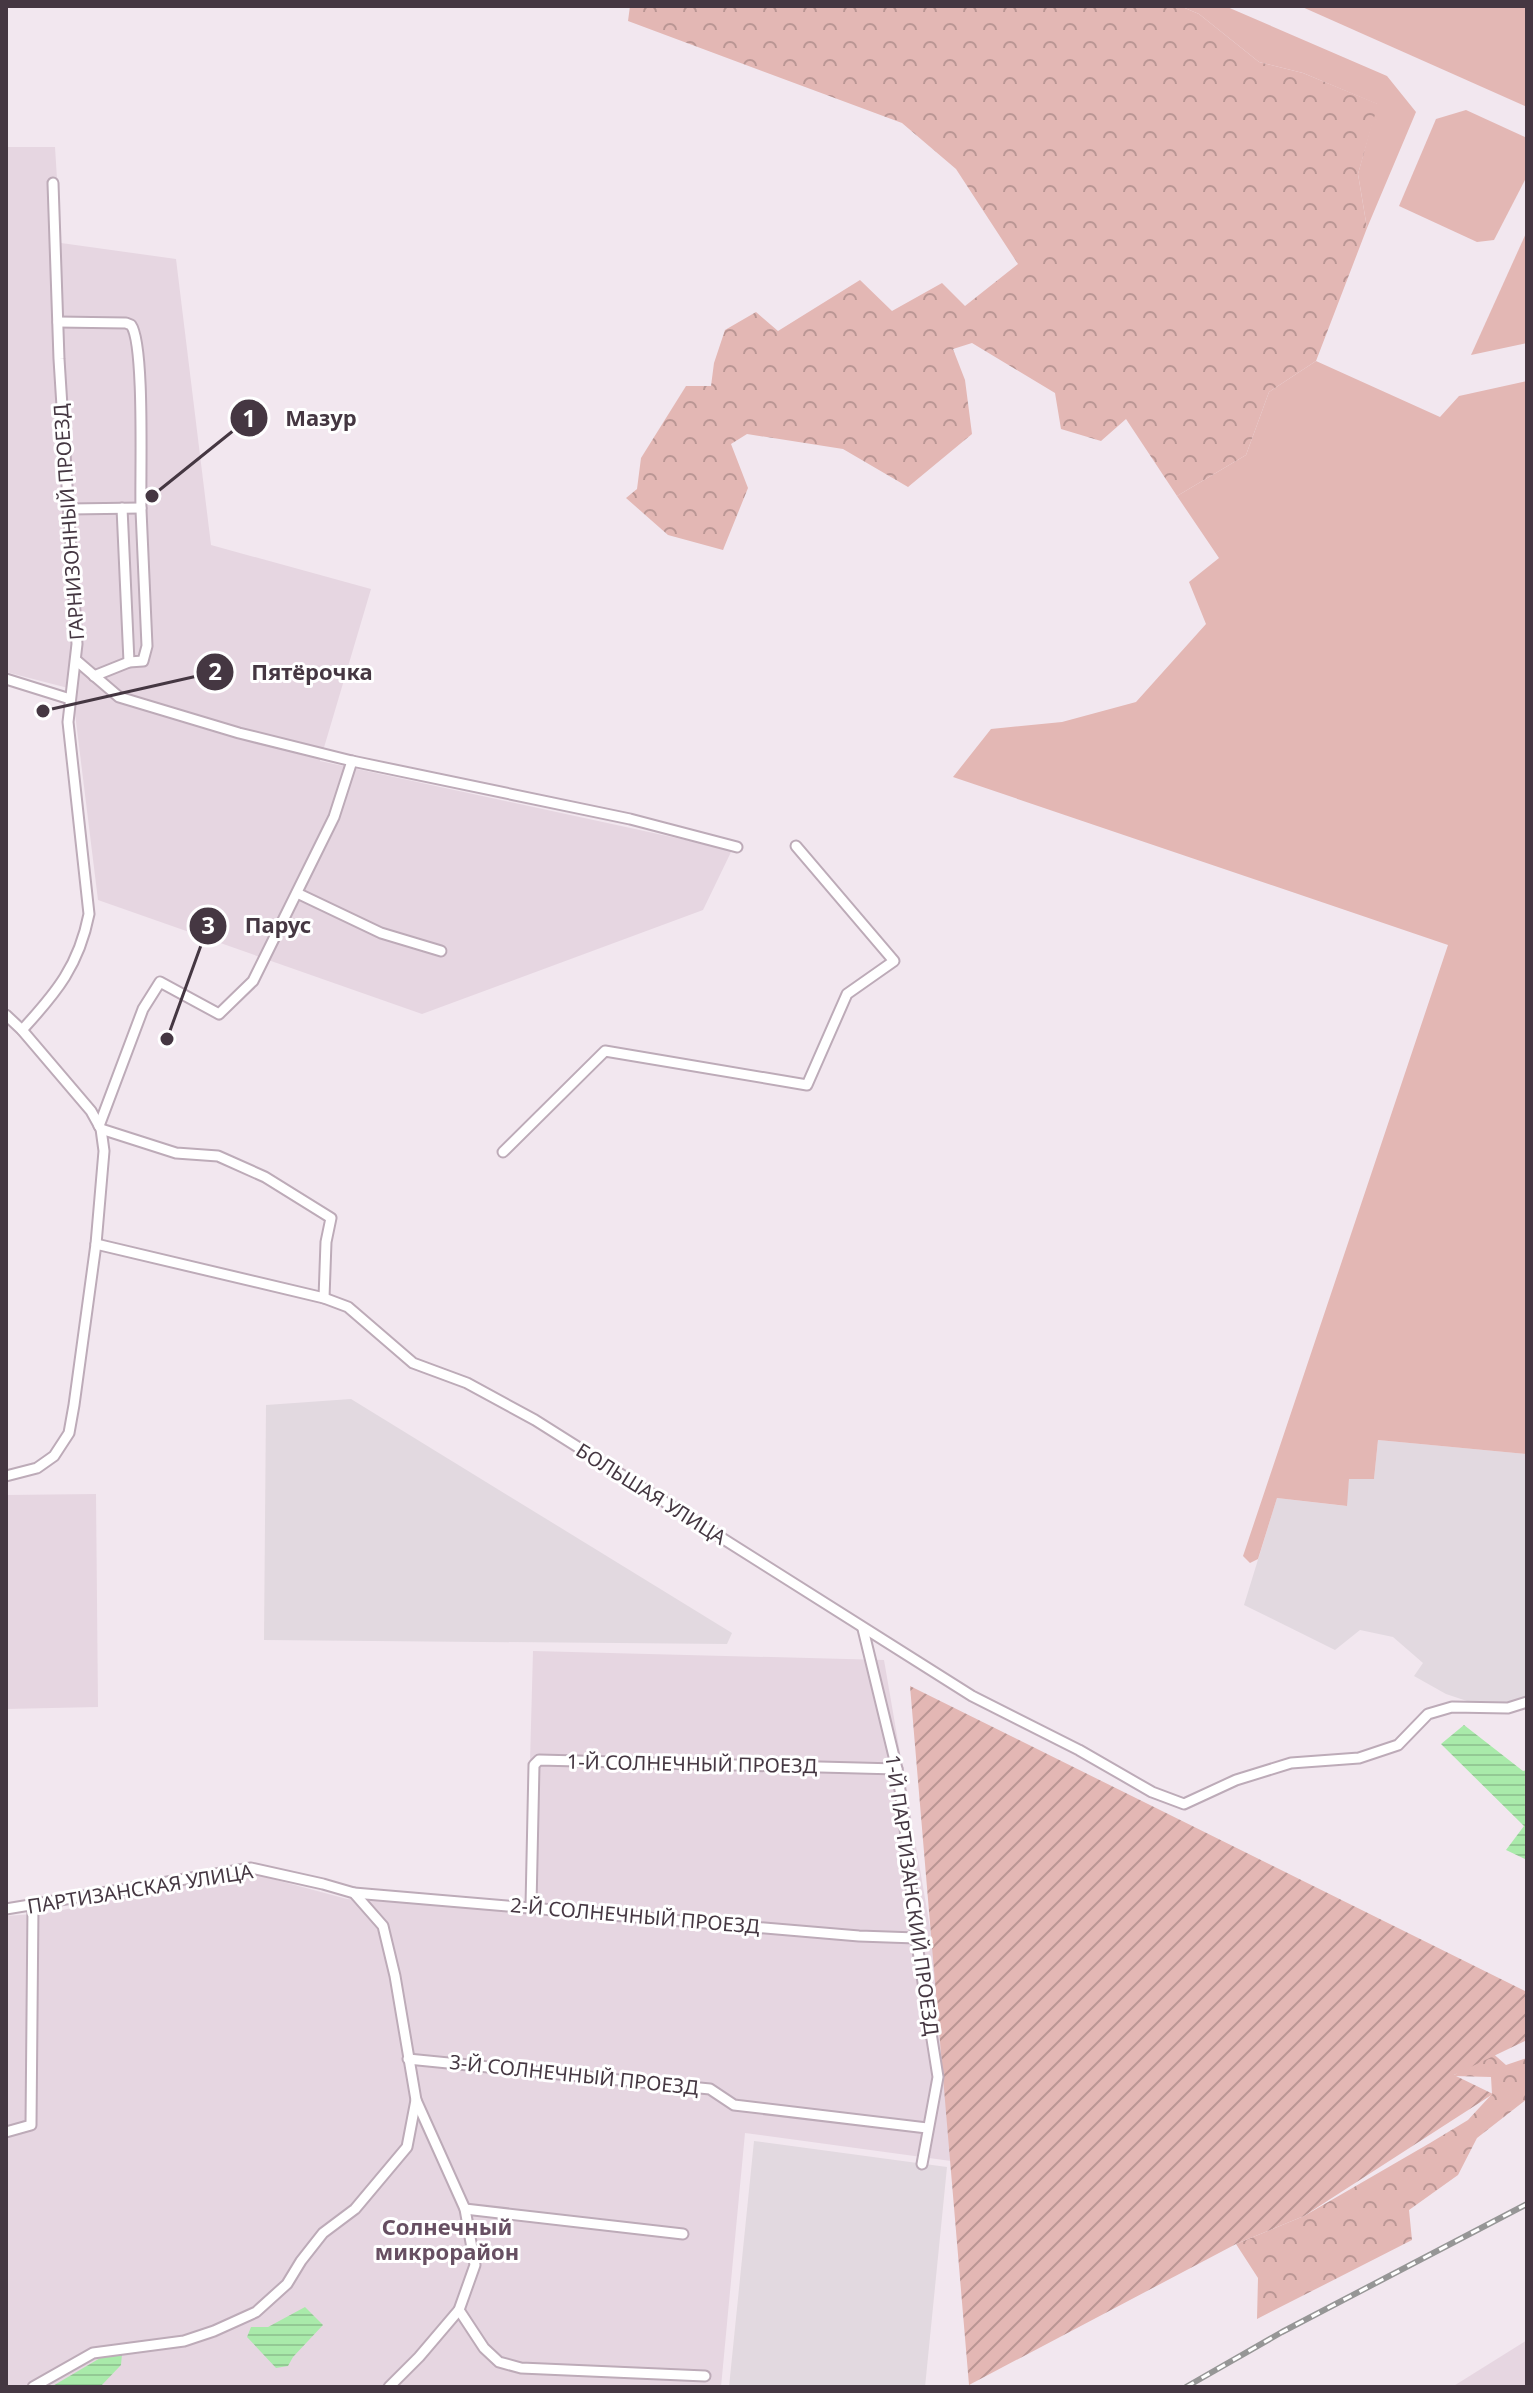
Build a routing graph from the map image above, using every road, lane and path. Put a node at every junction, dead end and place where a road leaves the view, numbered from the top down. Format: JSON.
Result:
{"nodes":[{"id":1,"x":53,"y":183,"type":"dead end"},
{"id":2,"x":58,"y":322,"type":"junction"},
{"id":3,"x":122,"y":508,"type":"junction"},
{"id":4,"x":141,"y":508,"type":"junction"},
{"id":5,"x":69,"y":509,"type":"junction"},
{"id":6,"x":77,"y":661,"type":"junction"},
{"id":7,"x":129,"y":662,"type":"junction"},
{"id":8,"x":94,"y":676,"type":"junction"},
{"id":9,"x":6,"y":679,"type":"edge"},
{"id":10,"x":70,"y":699,"type":"junction"},
{"id":11,"x":352,"y":761,"type":"junction"},
{"id":12,"x":796,"y":846,"type":"dead end"},
{"id":13,"x":737,"y":847,"type":"dead end"},
{"id":14,"x":297,"y":893,"type":"junction"},
{"id":15,"x":441,"y":951,"type":"dead end"},
{"id":16,"x":6,"y":1015,"type":"edge"},
{"id":17,"x":22,"y":1030,"type":"junction"},
{"id":18,"x":100,"y":1127,"type":"junction"},
{"id":19,"x":503,"y":1152,"type":"dead end"},
{"id":20,"x":96,"y":1244,"type":"junction"},
{"id":21,"x":324,"y":1298,"type":"junction"},
{"id":22,"x":6,"y":1476,"type":"edge"},
{"id":23,"x":863,"y":1629,"type":"junction"},
{"id":24,"x":1527,"y":1702,"type":"edge"},
{"id":25,"x":897,"y":1769,"type":"junction"},
{"id":26,"x":354,"y":1893,"type":"junction"},
{"id":27,"x":33,"y":1906,"type":"junction"},
{"id":28,"x":531,"y":1906,"type":"junction"},
{"id":29,"x":6,"y":1909,"type":"edge"},
{"id":30,"x":916,"y":1938,"type":"junction"},
{"id":31,"x":408,"y":2059,"type":"junction"},
{"id":32,"x":416,"y":2100,"type":"junction"},
{"id":33,"x":927,"y":2128,"type":"junction"},
{"id":34,"x":6,"y":2132,"type":"edge"},
{"id":35,"x":922,"y":2164,"type":"dead end"},
{"id":36,"x":465,"y":2209,"type":"junction"},
{"id":37,"x":683,"y":2234,"type":"dead end"},
{"id":38,"x":459,"y":2310,"type":"junction"},
{"id":39,"x":705,"y":2376,"type":"dead end"},
{"id":40,"x":33,"y":2387,"type":"edge"},
{"id":41,"x":389,"y":2387,"type":"edge"}],
"edges":[{"from":1,"to":2,"type":"street","name":"ГАРНИЗОННЫЙ ПРОЕЗД"},
{"from":2,"to":4,"type":"street"},
{"from":2,"to":5,"type":"street","name":"ГАРНИЗОННЫЙ ПРОЕЗД"},
{"from":3,"to":4,"type":"street"},
{"from":3,"to":5,"type":"street"},
{"from":3,"to":7,"type":"street"},
{"from":4,"to":7,"type":"street"},
{"from":5,"to":6,"type":"street","name":"ГАРНИЗОННЫЙ ПРОЕЗД"},
{"from":6,"to":8,"type":"street"},
{"from":6,"to":10,"type":"street","name":"ГАРНИЗОННЫЙ ПРОЕЗД"},
{"from":7,"to":8,"type":"street"},
{"from":8,"to":11,"type":"street"},
{"from":9,"to":10,"type":"street"},
{"from":10,"to":17,"type":"street","name":"ГАРНИЗОННЫЙ ПРОЕЗД"},
{"from":11,"to":13,"type":"street"},
{"from":11,"to":14,"type":"street"},
{"from":12,"to":19,"type":"street"},
{"from":14,"to":15,"type":"street"},
{"from":14,"to":18,"type":"street"},
{"from":16,"to":17,"type":"street"},
{"from":17,"to":18,"type":"street"},
{"from":18,"to":20,"type":"street"},
{"from":18,"to":21,"type":"street"},
{"from":20,"to":21,"type":"street","name":"БОЛЬШАЯ УЛИЦА"},
{"from":20,"to":22,"type":"street"},
{"from":21,"to":23,"type":"street","name":"БОЛЬШАЯ УЛИЦА"},
{"from":23,"to":24,"type":"street","name":"БОЛЬШАЯ УЛИЦА"},
{"from":23,"to":25,"type":"street","name":"1-Й ПАРТИЗАНСКИЙ ПРОЕЗД"},
{"from":25,"to":28,"type":"street","name":"1-Й СОЛНЕЧНЫЙ ПРОЕЗД"},
{"from":25,"to":30,"type":"street","name":"1-Й ПАРТИЗАНСКИЙ ПРОЕЗД"},
{"from":26,"to":27,"type":"street","name":"ПАРТИЗАНСКАЯ УЛИЦА"},
{"from":26,"to":28,"type":"street","name":"2-Й СОЛНЕЧНЫЙ ПРОЕЗД"},
{"from":26,"to":31,"type":"street"},
{"from":27,"to":29,"type":"street","name":"ПАРТИЗАНСКАЯ УЛИЦА"},
{"from":27,"to":34,"type":"street"},
{"from":28,"to":30,"type":"street","name":"2-Й СОЛНЕЧНЫЙ ПРОЕЗД"},
{"from":30,"to":33,"type":"street","name":"1-Й ПАРТИЗАНСКИЙ ПРОЕЗД"},
{"from":31,"to":32,"type":"street"},
{"from":31,"to":33,"type":"street","name":"3-Й СОЛНЕЧНЫЙ ПРОЕЗД"},
{"from":32,"to":36,"type":"street"},
{"from":32,"to":40,"type":"street"},
{"from":33,"to":35,"type":"street","name":"1-Й ПАРТИЗАНСКИЙ ПРОЕЗД"},
{"from":36,"to":37,"type":"street"},
{"from":36,"to":38,"type":"street"},
{"from":38,"to":39,"type":"street"},
{"from":38,"to":41,"type":"street"}]}
